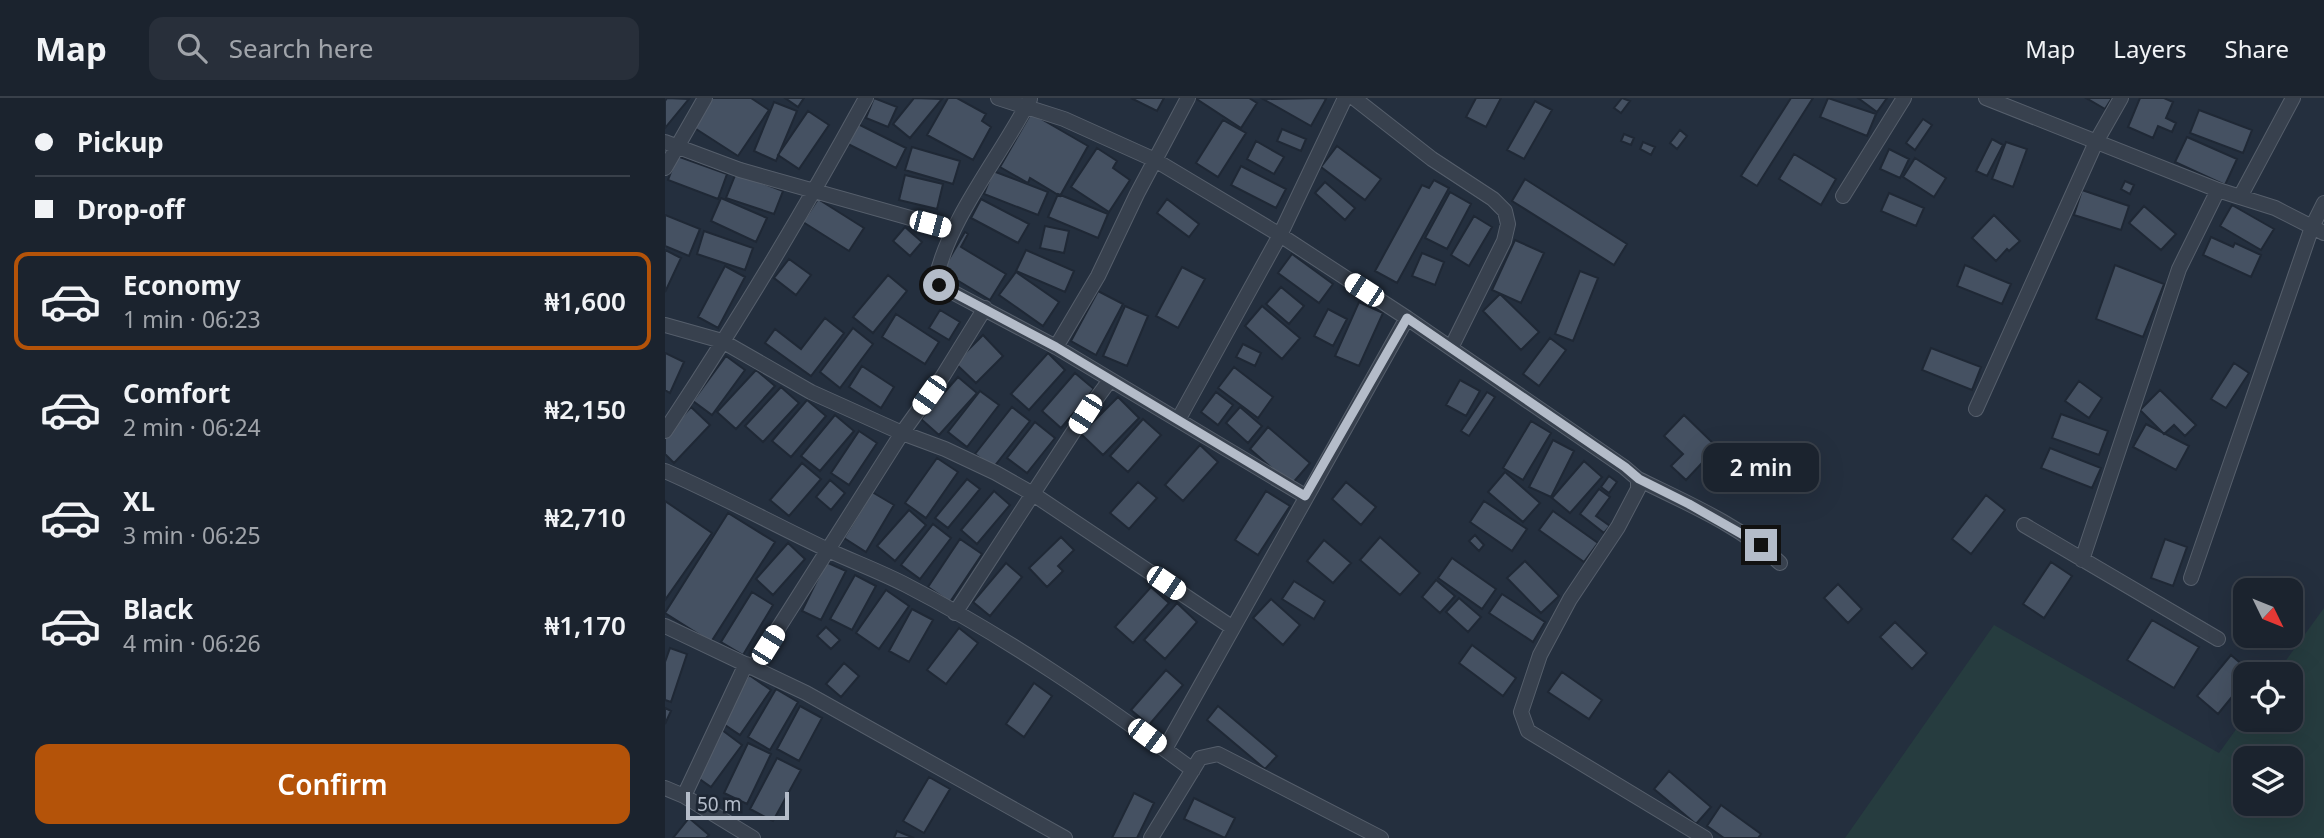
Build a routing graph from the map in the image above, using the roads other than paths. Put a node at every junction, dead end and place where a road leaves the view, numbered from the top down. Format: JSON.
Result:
{"nodes":[{"id":1,"x":705,"y":98,"type":"edge"},
{"id":2,"x":866,"y":98,"type":"edge"},
{"id":3,"x":998,"y":98,"type":"edge"},
{"id":4,"x":1188,"y":98,"type":"edge"},
{"id":5,"x":1345,"y":98,"type":"edge"},
{"id":6,"x":1354,"y":98,"type":"edge"},
{"id":7,"x":1904,"y":98,"type":"edge"},
{"id":8,"x":1986,"y":98,"type":"edge"},
{"id":9,"x":2121,"y":98,"type":"edge"},
{"id":10,"x":2293,"y":98,"type":"edge"},
{"id":11,"x":1028,"y":102,"type":"edge"},
{"id":12,"x":2096,"y":142,"type":"junction"},
{"id":13,"x":671,"y":144,"type":"edge"},
{"id":14,"x":1155,"y":160,"type":"junction"},
{"id":15,"x":665,"y":168,"type":"edge"},
{"id":16,"x":2218,"y":190,"type":"junction"},
{"id":17,"x":814,"y":192,"type":"junction"},
{"id":18,"x":1843,"y":196,"type":"dead end"},
{"id":19,"x":2240,"y":197,"type":"junction"},
{"id":20,"x":2324,"y":202,"type":"edge"},
{"id":21,"x":953,"y":230,"type":"junction"},
{"id":22,"x":2318,"y":230,"type":"edge"},
{"id":23,"x":1280,"y":236,"type":"junction"},
{"id":24,"x":985,"y":308,"type":"junction"},
{"id":25,"x":1407,"y":318,"type":"junction"},
{"id":26,"x":665,"y":326,"type":"edge"},
{"id":27,"x":722,"y":341,"type":"junction"},
{"id":28,"x":1056,"y":347,"type":"junction"},
{"id":29,"x":1451,"y":348,"type":"junction"},
{"id":30,"x":1110,"y":380,"type":"junction"},
{"id":31,"x":1976,"y":409,"type":"dead end"},
{"id":32,"x":1178,"y":420,"type":"junction"},
{"id":33,"x":665,"y":431,"type":"edge"},
{"id":34,"x":902,"y":433,"type":"junction"},
{"id":35,"x":665,"y":471,"type":"edge"},
{"id":36,"x":1639,"y":479,"type":"junction"},
{"id":37,"x":1033,"y":494,"type":"junction"},
{"id":38,"x":1305,"y":496,"type":"junction"},
{"id":39,"x":2024,"y":525,"type":"dead end"},
{"id":40,"x":828,"y":550,"type":"junction"},
{"id":41,"x":2083,"y":560,"type":"junction"},
{"id":42,"x":1780,"y":563,"type":"dead end"},
{"id":43,"x":2191,"y":578,"type":"dead end"},
{"id":44,"x":955,"y":613,"type":"junction"},
{"id":45,"x":665,"y":626,"type":"edge"},
{"id":46,"x":1233,"y":628,"type":"junction"},
{"id":47,"x":2218,"y":639,"type":"dead end"},
{"id":48,"x":749,"y":666,"type":"junction"},
{"id":49,"x":1165,"y":749,"type":"junction"},
{"id":50,"x":1193,"y":770,"type":"junction"},
{"id":51,"x":665,"y":788,"type":"edge"},
{"id":52,"x":684,"y":796,"type":"junction"},
{"id":53,"x":753,"y":838,"type":"edge"},
{"id":54,"x":1065,"y":838,"type":"edge"},
{"id":55,"x":1150,"y":838,"type":"edge"},
{"id":56,"x":1381,"y":838,"type":"edge"},
{"id":57,"x":1705,"y":838,"type":"edge"}],
"edges":[{"from":1,"to":13,"type":"street"},
{"from":2,"to":17,"type":"street"},
{"from":3,"to":11,"type":"street"},
{"from":4,"to":14,"type":"street"},
{"from":5,"to":23,"type":"street"},
{"from":6,"to":29,"type":"street"},
{"from":7,"to":18,"type":"street"},
{"from":8,"to":12,"type":"street"},
{"from":9,"to":12,"type":"street"},
{"from":10,"to":19,"type":"street"},
{"from":11,"to":14,"type":"street"},
{"from":11,"to":21,"type":"street"},
{"from":12,"to":16,"type":"street"},
{"from":12,"to":31,"type":"street"},
{"from":13,"to":15,"type":"street"},
{"from":13,"to":17,"type":"street"},
{"from":14,"to":23,"type":"street"},
{"from":14,"to":28,"type":"street"},
{"from":16,"to":19,"type":"street"},
{"from":16,"to":41,"type":"street"},
{"from":17,"to":21,"type":"street"},
{"from":17,"to":27,"type":"street"},
{"from":19,"to":22,"type":"street"},
{"from":20,"to":22,"type":"street"},
{"from":21,"to":24,"type":"street"},
{"from":22,"to":43,"type":"street"},
{"from":23,"to":25,"type":"street"},
{"from":23,"to":32,"type":"street"},
{"from":24,"to":28,"type":"street"},
{"from":24,"to":34,"type":"street"},
{"from":25,"to":29,"type":"street"},
{"from":25,"to":38,"type":"street"},
{"from":26,"to":27,"type":"street"},
{"from":27,"to":33,"type":"street"},
{"from":27,"to":34,"type":"street"},
{"from":28,"to":30,"type":"street"},
{"from":29,"to":36,"type":"street"},
{"from":30,"to":32,"type":"street"},
{"from":30,"to":37,"type":"street"},
{"from":32,"to":38,"type":"street"},
{"from":34,"to":37,"type":"street"},
{"from":34,"to":40,"type":"street"},
{"from":35,"to":40,"type":"street"},
{"from":36,"to":42,"type":"street"},
{"from":36,"to":57,"type":"street"},
{"from":37,"to":44,"type":"street"},
{"from":37,"to":46,"type":"street"},
{"from":38,"to":46,"type":"street"},
{"from":39,"to":41,"type":"street"},
{"from":40,"to":44,"type":"street"},
{"from":40,"to":48,"type":"street"},
{"from":41,"to":47,"type":"street"},
{"from":44,"to":49,"type":"street"},
{"from":45,"to":48,"type":"street"},
{"from":46,"to":49,"type":"street"},
{"from":48,"to":52,"type":"street"},
{"from":48,"to":54,"type":"street"},
{"from":49,"to":50,"type":"street"},
{"from":50,"to":55,"type":"street"},
{"from":50,"to":56,"type":"street"},
{"from":51,"to":52,"type":"street"},
{"from":52,"to":53,"type":"street"}]}
